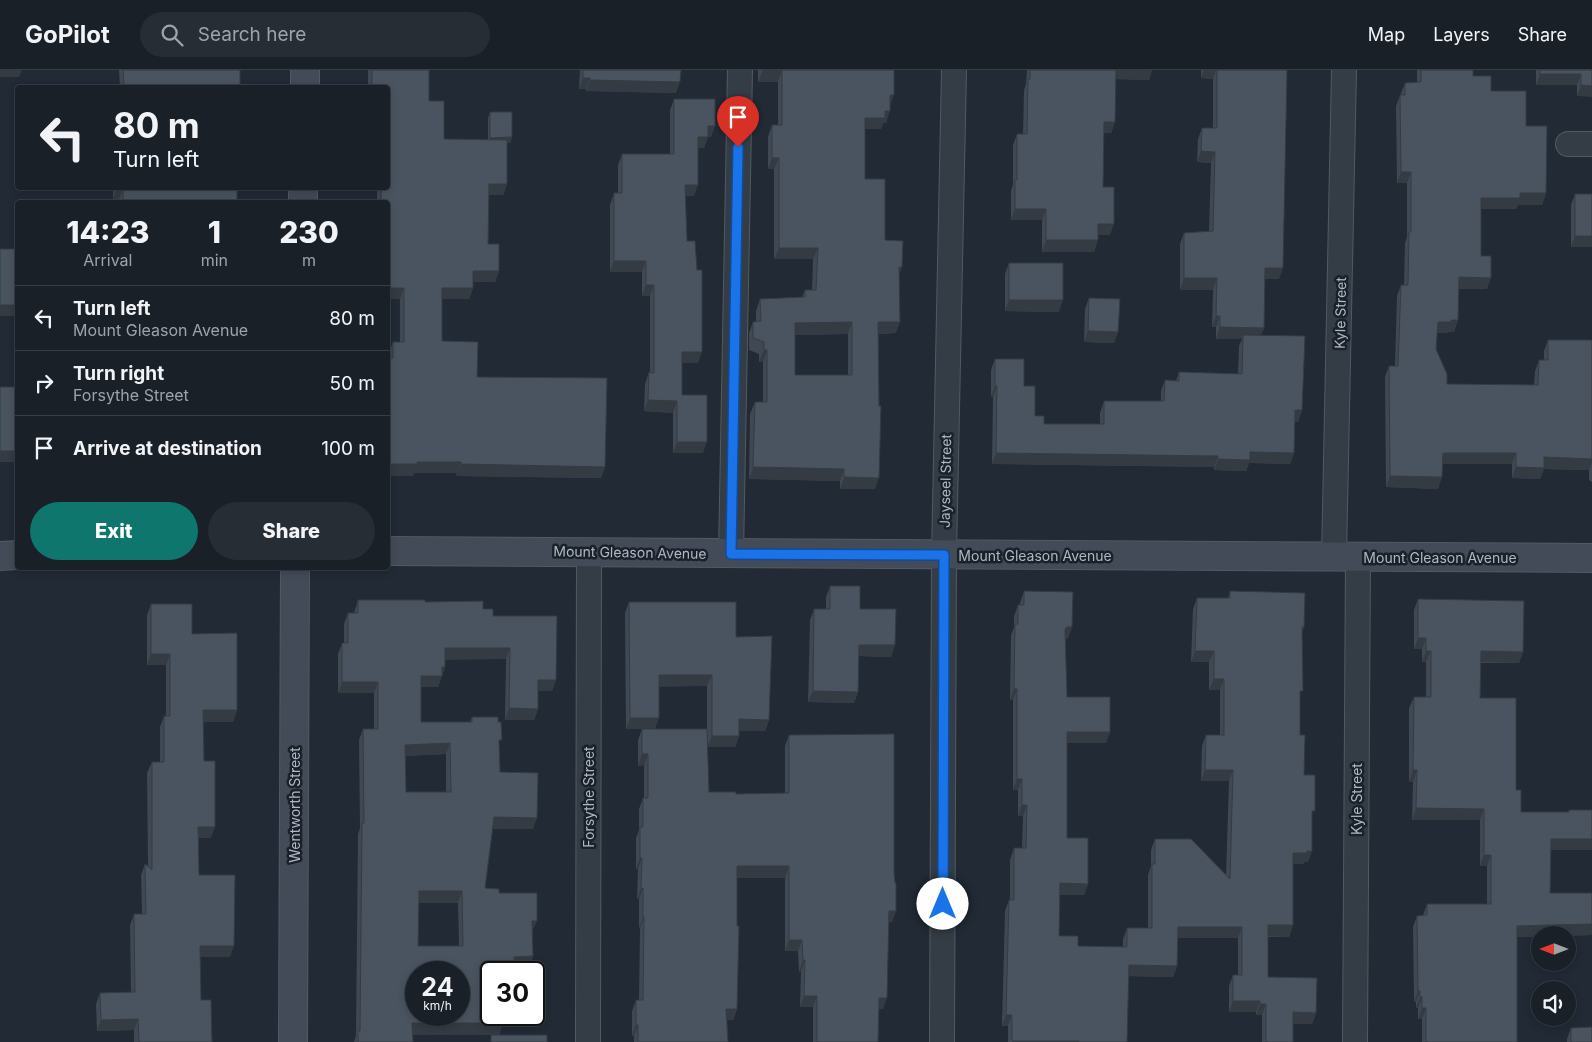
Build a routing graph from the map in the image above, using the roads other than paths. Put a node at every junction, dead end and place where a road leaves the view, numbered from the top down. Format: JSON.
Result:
{"nodes":[{"id":1,"x":305,"y":70,"type":"edge"},
{"id":2,"x":740,"y":70,"type":"edge"},
{"id":3,"x":954,"y":70,"type":"edge"},
{"id":4,"x":1344,"y":70,"type":"edge"},
{"id":5,"x":305,"y":85,"type":"edge"},
{"id":6,"x":1568,"y":144,"type":"dead end"},
{"id":7,"x":1592,"y":144,"type":"edge"},
{"id":8,"x":390,"y":551,"type":"edge"},
{"id":9,"x":589,"y":552,"type":"junction"},
{"id":10,"x":731,"y":554,"type":"junction"},
{"id":11,"x":15,"y":555,"type":"edge"},
{"id":12,"x":944,"y":555,"type":"junction"},
{"id":13,"x":0,"y":556,"type":"edge"},
{"id":14,"x":1346,"y":557,"type":"junction"},
{"id":15,"x":1592,"y":558,"type":"edge"},
{"id":16,"x":295,"y":570,"type":"edge"},
{"id":17,"x":293,"y":1042,"type":"edge"},
{"id":18,"x":588,"y":1042,"type":"edge"},
{"id":19,"x":942,"y":1042,"type":"edge"},
{"id":20,"x":1355,"y":1042,"type":"edge"}],
"edges":[{"from":1,"to":5,"type":"street"},
{"from":2,"to":10,"type":"street"},
{"from":3,"to":12,"type":"street","name":"Jayseel Street"},
{"from":4,"to":14,"type":"street","name":"Kyle Street"},
{"from":6,"to":7,"type":"street"},
{"from":8,"to":9,"type":"street","name":"Mount Gleason Avenue"},
{"from":9,"to":10,"type":"street","name":"Mount Gleason Avenue"},
{"from":9,"to":18,"type":"street","name":"Forsythe Street"},
{"from":10,"to":12,"type":"street","name":"Mount Gleason Avenue"},
{"from":11,"to":13,"type":"street"},
{"from":12,"to":14,"type":"street","name":"Mount Gleason Avenue"},
{"from":12,"to":19,"type":"street","name":"Jayseel Street"},
{"from":14,"to":15,"type":"street","name":"Mount Gleason Avenue"},
{"from":14,"to":20,"type":"street","name":"Kyle Street"},
{"from":16,"to":17,"type":"street","name":"Wentworth Street"}]}
